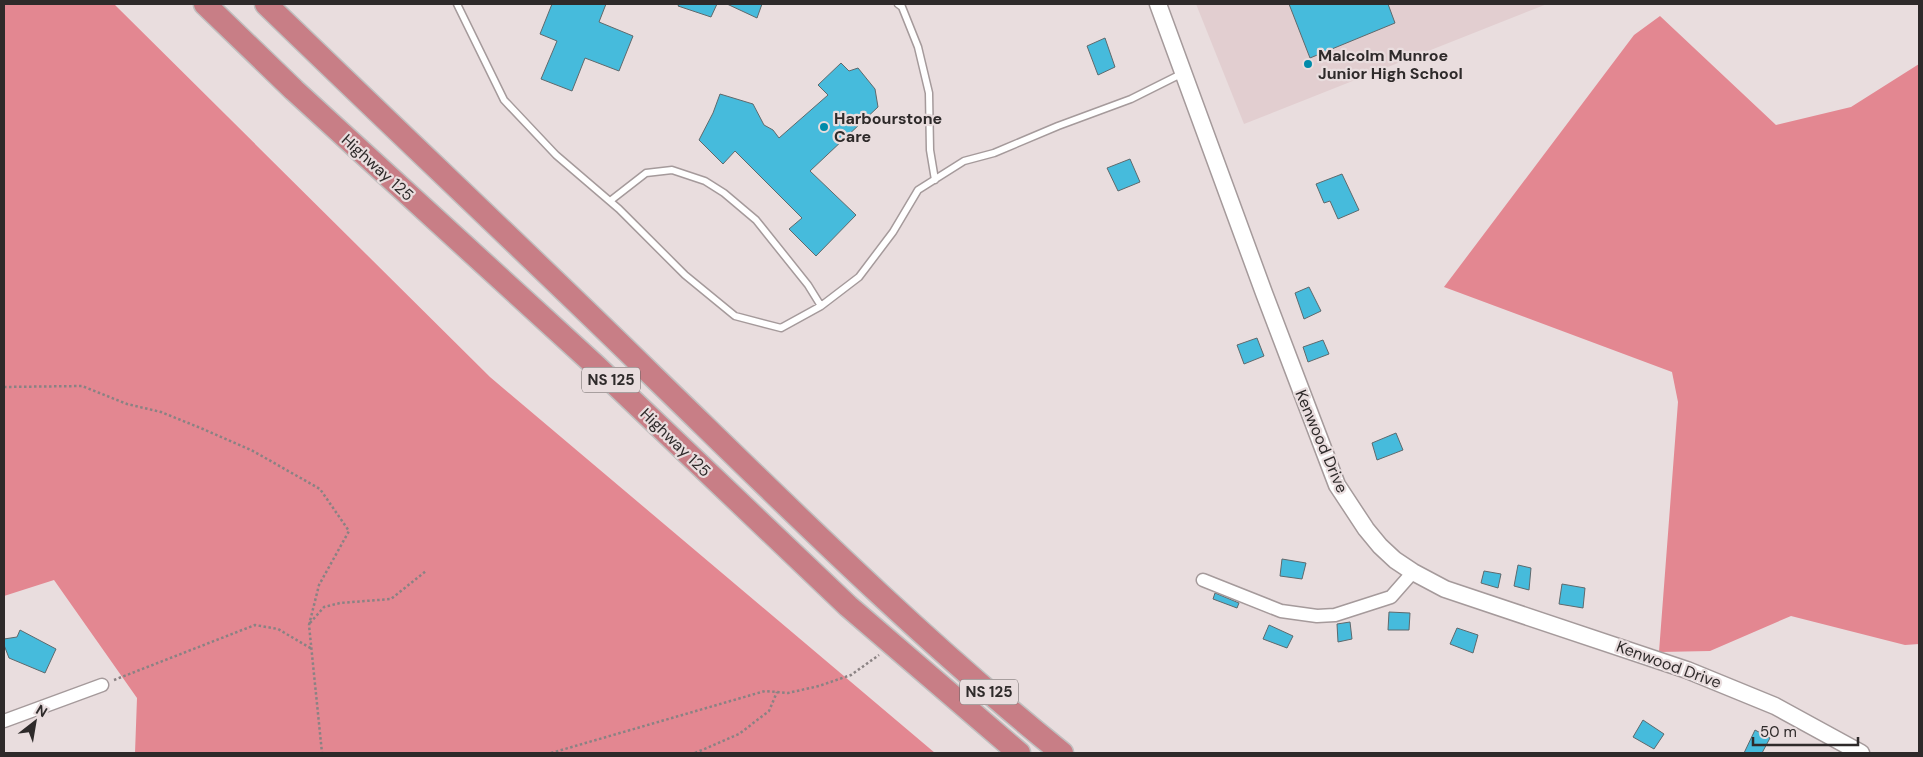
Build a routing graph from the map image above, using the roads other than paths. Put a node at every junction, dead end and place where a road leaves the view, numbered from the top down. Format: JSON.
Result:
{"nodes":[{"id":1,"x":205,"y":4,"type":"edge"},
{"id":2,"x":266,"y":4,"type":"edge"},
{"id":3,"x":457,"y":4,"type":"edge"},
{"id":4,"x":898,"y":4,"type":"edge"},
{"id":5,"x":1158,"y":4,"type":"edge"},
{"id":6,"x":1184,"y":72,"type":"junction"},
{"id":7,"x":935,"y":180,"type":"junction"},
{"id":8,"x":610,"y":201,"type":"junction"},
{"id":9,"x":821,"y":306,"type":"junction"},
{"id":10,"x":1413,"y":572,"type":"junction"},
{"id":11,"x":1203,"y":580,"type":"dead end"},
{"id":12,"x":967,"y":673,"type":"junction"},
{"id":13,"x":102,"y":685,"type":"road end"},
{"id":14,"x":4,"y":721,"type":"edge"},
{"id":15,"x":1019,"y":753,"type":"edge"},
{"id":16,"x":1062,"y":753,"type":"edge"},
{"id":17,"x":1080,"y":753,"type":"edge"},
{"id":18,"x":1861,"y":753,"type":"edge"}],
"edges":[{"from":1,"to":15,"type":"highway","name":"Highway 125","number":"NS 125"},
{"from":2,"to":12,"type":"highway","name":"Highway 125","number":"NS 125"},
{"from":3,"to":8,"type":"lane"},
{"from":4,"to":7,"type":"lane"},
{"from":5,"to":6,"type":"street","name":"Kenwood Drive"},
{"from":6,"to":7,"type":"lane"},
{"from":6,"to":10,"type":"street","name":"Kenwood Drive"},
{"from":7,"to":9,"type":"lane"},
{"from":8,"to":9,"type":"lane"},
{"from":8,"to":9,"type":"lane"},
{"from":10,"to":11,"type":"street"},
{"from":10,"to":18,"type":"street","name":"Kenwood Drive"},
{"from":12,"to":16,"type":"highway","name":"Highway 125","number":"NS 125"},
{"from":12,"to":17,"type":"highway"},
{"from":13,"to":14,"type":"street"}]}
